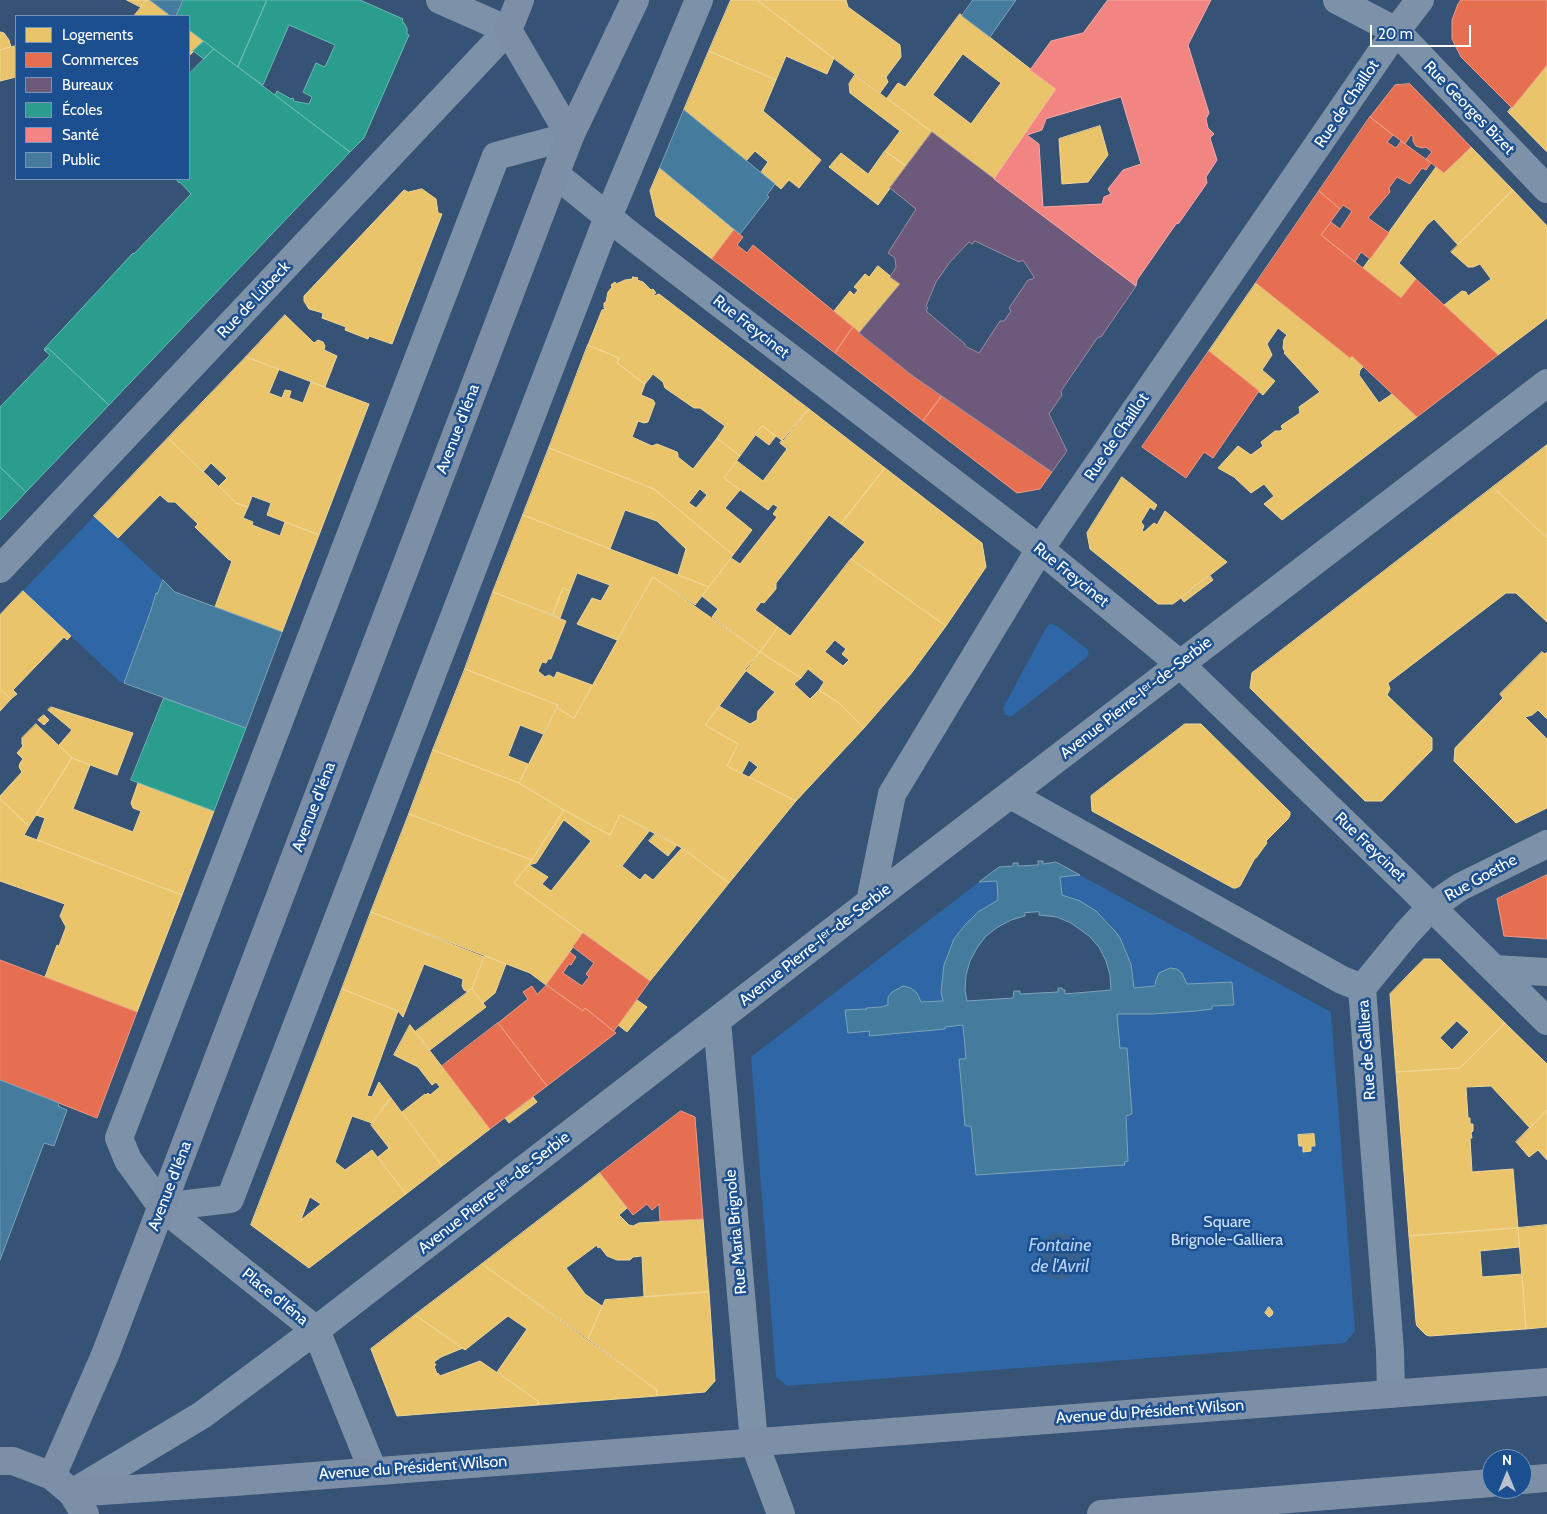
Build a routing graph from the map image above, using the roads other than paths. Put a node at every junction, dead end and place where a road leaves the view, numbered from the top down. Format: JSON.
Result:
{"nodes":[{"id":1,"x":440,"y":0,"type":"edge"},
{"id":2,"x":520,"y":0,"type":"edge"},
{"id":3,"x":635,"y":0,"type":"edge"},
{"id":4,"x":699,"y":0,"type":"edge"},
{"id":5,"x":1337,"y":0,"type":"edge"},
{"id":6,"x":1420,"y":0,"type":"edge"},
{"id":7,"x":508,"y":30,"type":"junction"},
{"id":8,"x":1396,"y":31,"type":"junction"},
{"id":9,"x":570,"y":136,"type":"junction"},
{"id":10,"x":555,"y":174,"type":"junction"},
{"id":11,"x":1547,"y":189,"type":"edge"},
{"id":12,"x":608,"y":217,"type":"junction"},
{"id":13,"x":1547,"y":383,"type":"edge"},
{"id":14,"x":1040,"y":549,"type":"junction"},
{"id":15,"x":0,"y":569,"type":"edge"},
{"id":16,"x":1180,"y":664,"type":"junction"},
{"id":17,"x":1010,"y":795,"type":"junction"},
{"id":18,"x":1547,"y":844,"type":"edge"},
{"id":19,"x":870,"y":902,"type":"junction"},
{"id":20,"x":1431,"y":907,"type":"junction"},
{"id":21,"x":1495,"y":969,"type":"junction"},
{"id":22,"x":1547,"y":972,"type":"edge"},
{"id":23,"x":1362,"y":988,"type":"junction"},
{"id":24,"x":1547,"y":1020,"type":"edge"},
{"id":25,"x":717,"y":1021,"type":"junction"},
{"id":26,"x":162,"y":1207,"type":"junction"},
{"id":27,"x":316,"y":1330,"type":"junction"},
{"id":28,"x":1547,"y":1382,"type":"edge"},
{"id":29,"x":1391,"y":1394,"type":"junction"},
{"id":30,"x":754,"y":1442,"type":"junction"},
{"id":31,"x":0,"y":1461,"type":"edge"},
{"id":32,"x":374,"y":1471,"type":"junction"},
{"id":33,"x":1547,"y":1478,"type":"edge"},
{"id":34,"x":1532,"y":1479,"type":"edge"},
{"id":35,"x":1482,"y":1484,"type":"edge"},
{"id":36,"x":70,"y":1494,"type":"edge"},
{"id":37,"x":1262,"y":1507,"type":"edge"},
{"id":38,"x":781,"y":1514,"type":"edge"},
{"id":39,"x":1101,"y":1514,"type":"edge"}],
"edges":[{"from":1,"to":7,"type":"street"},
{"from":2,"to":7,"type":"main road"},
{"from":3,"to":9,"type":"main road","name":"Avenue d'Iéna"},
{"from":4,"to":12,"type":"street"},
{"from":5,"to":8,"type":"street","name":"Rue Georges Bizet"},
{"from":6,"to":8,"type":"street","name":"Rue de Chaillot"},
{"from":7,"to":9,"type":"main road"},
{"from":7,"to":15,"type":"street","name":"Rue de Lübeck"},
{"from":8,"to":11,"type":"street","name":"Rue Georges Bizet"},
{"from":8,"to":14,"type":"street","name":"Rue de Chaillot"},
{"from":9,"to":10,"type":"main road","name":"Avenue d'Iéna"},
{"from":9,"to":26,"type":"street","name":"Place d'Iéna"},
{"from":10,"to":12,"type":"street","name":"Rue Freycinet"},
{"from":10,"to":26,"type":"main road","name":"Avenue d'Iéna"},
{"from":12,"to":14,"type":"street","name":"Rue Freycinet"},
{"from":12,"to":26,"type":"street"},
{"from":13,"to":16,"type":"street","name":"Avenue Pierre-Iᵉʳ-de-Serbie"},
{"from":14,"to":16,"type":"street","name":"Rue Freycinet"},
{"from":14,"to":19,"type":"street","name":"Rue de Chaillot"},
{"from":16,"to":17,"type":"street","name":"Avenue Pierre-Iᵉʳ-de-Serbie"},
{"from":16,"to":20,"type":"street","name":"Rue Freycinet"},
{"from":17,"to":19,"type":"street","name":"Avenue Pierre-Iᵉʳ-de-Serbie"},
{"from":17,"to":23,"type":"street","name":"Rue de Galliera"},
{"from":18,"to":20,"type":"street","name":"Rue Goethe"},
{"from":19,"to":25,"type":"street","name":"Avenue Pierre-Iᵉʳ-de-Serbie"},
{"from":20,"to":21,"type":"street","name":"Rue Freycinet"},
{"from":20,"to":23,"type":"street","name":"Rue Goethe"},
{"from":21,"to":22,"type":"street"},
{"from":21,"to":24,"type":"street","name":"Rue Freycinet"},
{"from":23,"to":29,"type":"street","name":"Rue de Galliera"},
{"from":25,"to":27,"type":"street","name":"Avenue Pierre-Iᵉʳ-de-Serbie"},
{"from":25,"to":30,"type":"street","name":"Rue Maria Brignole"},
{"from":26,"to":27,"type":"street","name":"Place d'Iéna"},
{"from":26,"to":36,"type":"main road","name":"Avenue d'Iéna"},
{"from":27,"to":32,"type":"street","name":"Place d'Iéna"},
{"from":27,"to":36,"type":"street","name":"Avenue Pierre-Iᵉʳ-de-Serbie"},
{"from":28,"to":29,"type":"main road","name":"Avenue du Président Wilson"},
{"from":29,"to":30,"type":"main road","name":"Avenue du Président Wilson"},
{"from":30,"to":32,"type":"main road","name":"Avenue du Président Wilson"},
{"from":30,"to":38,"type":"street"},
{"from":31,"to":36,"type":"main road"},
{"from":32,"to":36,"type":"main road","name":"Avenue du Président Wilson"},
{"from":33,"to":34,"type":"main road"},
{"from":35,"to":37,"type":"main road"},
{"from":37,"to":39,"type":"main road"}]}
